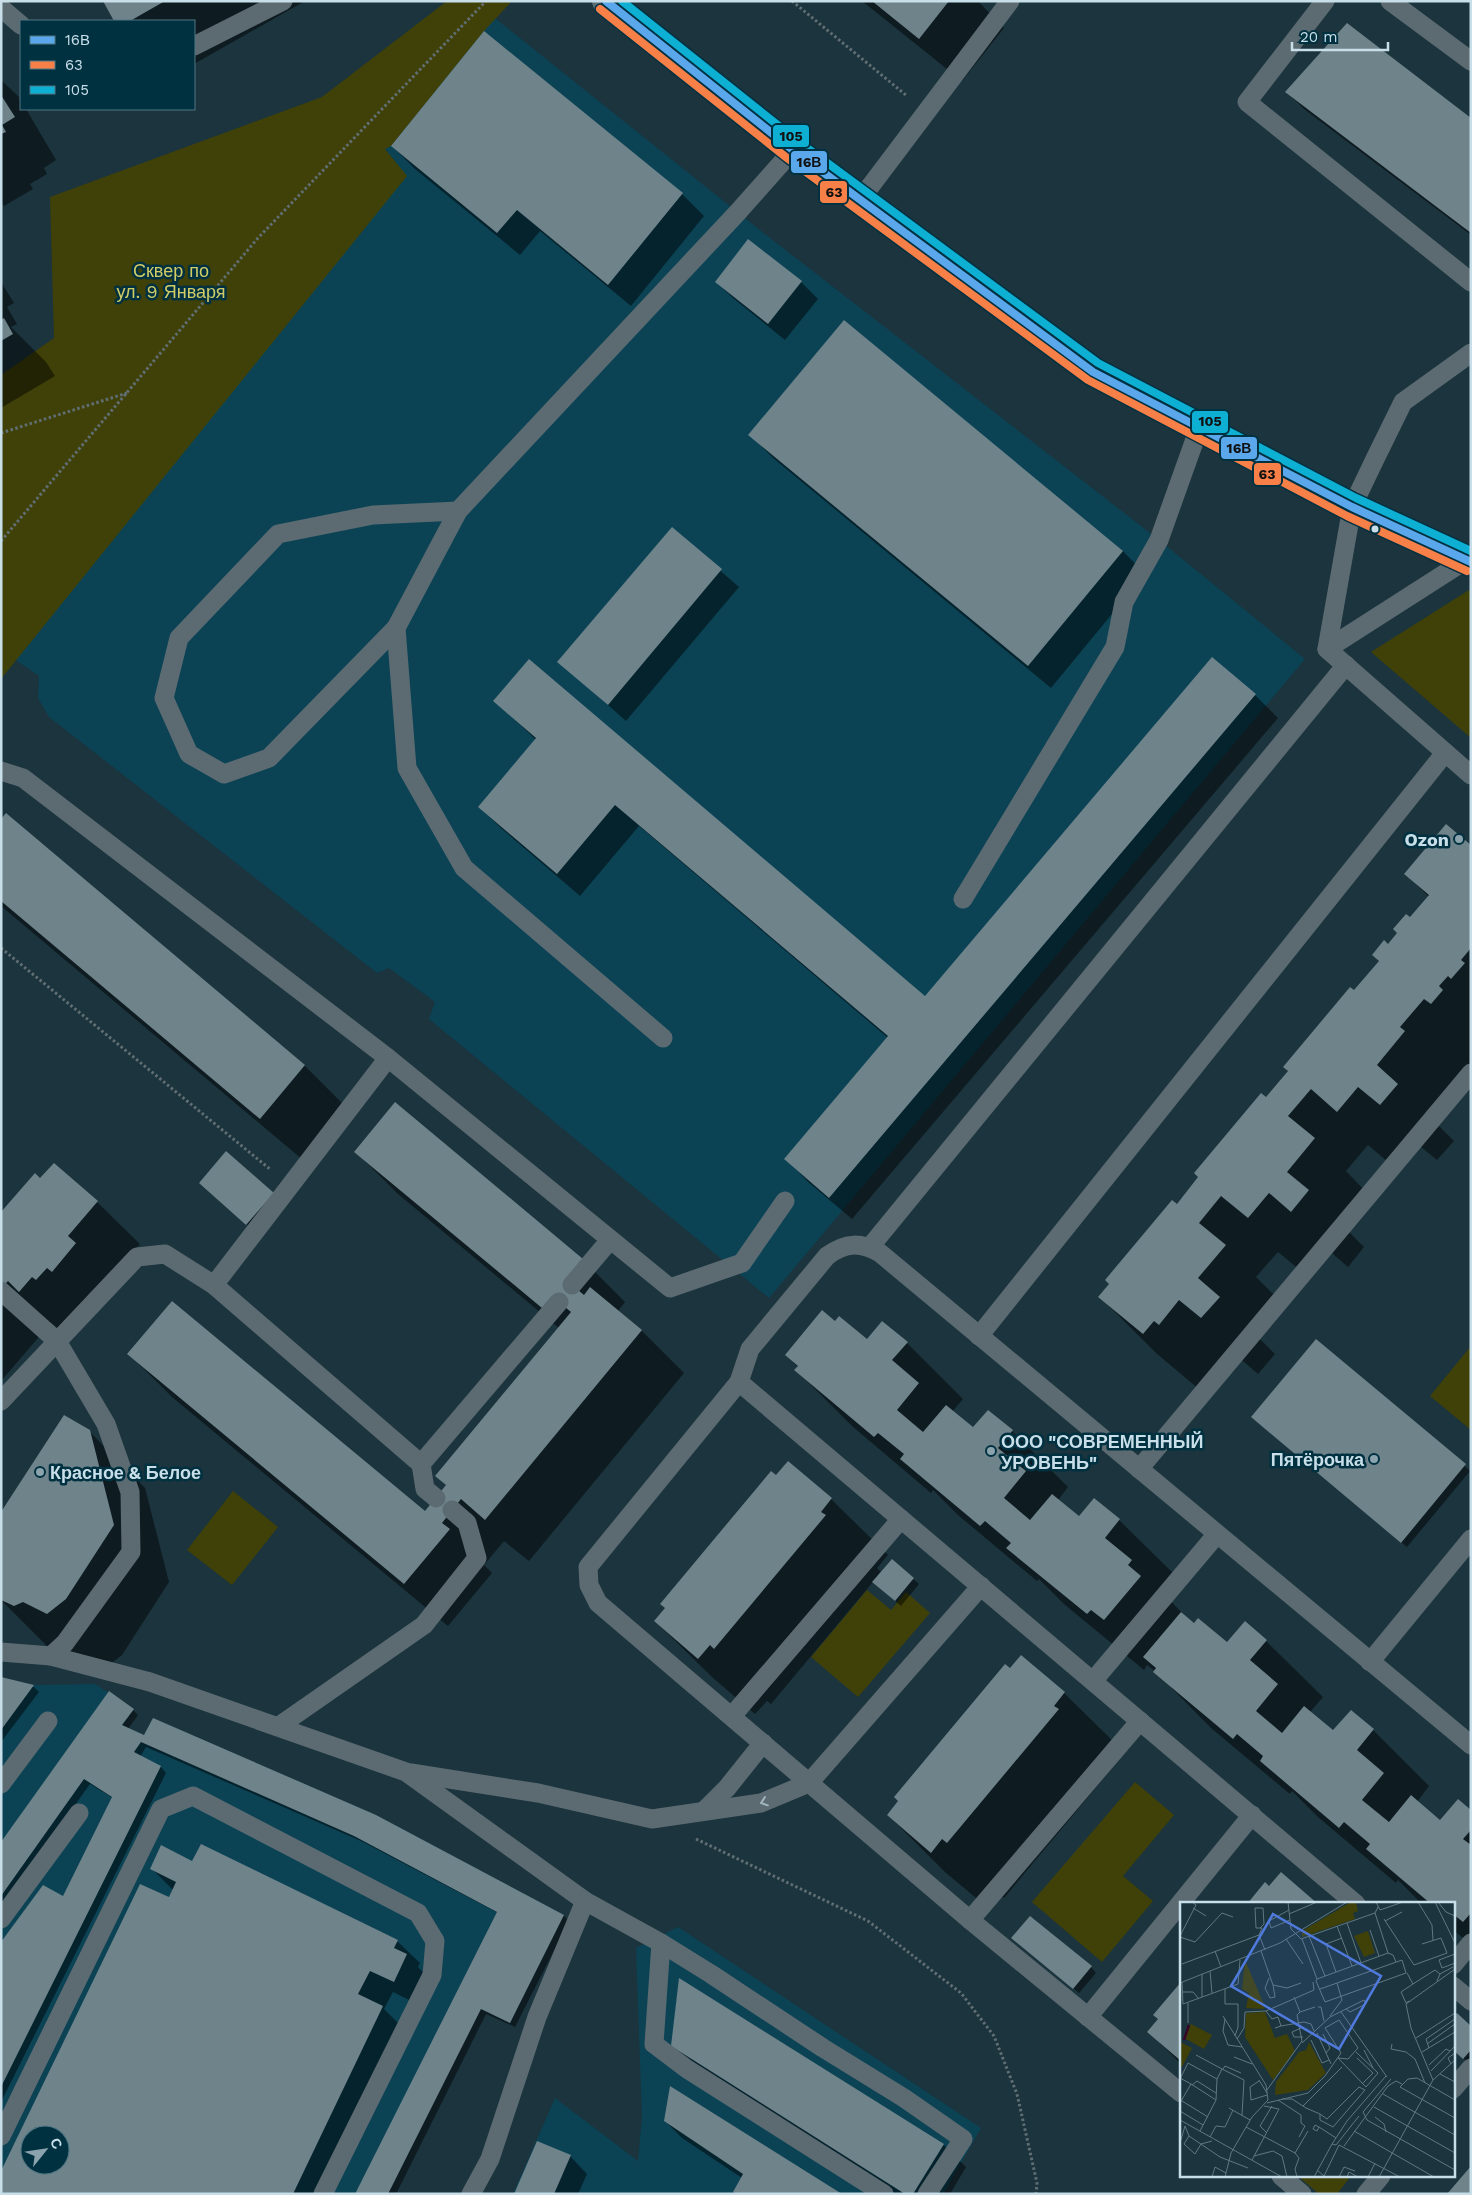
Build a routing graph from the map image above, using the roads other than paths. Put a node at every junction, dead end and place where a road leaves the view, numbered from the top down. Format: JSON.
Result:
{"nodes":[{"id":1,"x":282,"y":1,"type":"edge"},
{"id":2,"x":606,"y":1,"type":"edge"},
{"id":3,"x":1010,"y":1,"type":"edge"},
{"id":4,"x":1325,"y":1,"type":"edge"},
{"id":5,"x":1390,"y":1,"type":"edge"},
{"id":6,"x":1,"y":8,"type":"edge"},
{"id":7,"x":20,"y":24,"type":"edge"},
{"id":8,"x":195,"y":45,"type":"edge"},
{"id":9,"x":1471,"y":61,"type":"edge"},
{"id":10,"x":793,"y":150,"type":"junction"},
{"id":11,"x":860,"y":200,"type":"junction"},
{"id":12,"x":1471,"y":282,"type":"edge"},
{"id":13,"x":1471,"y":353,"type":"edge"},
{"id":14,"x":1199,"y":428,"type":"junction"},
{"id":15,"x":1352,"y":507,"type":"junction"},
{"id":16,"x":458,"y":511,"type":"junction"},
{"id":17,"x":1468,"y":561,"type":"edge"},
{"id":18,"x":396,"y":628,"type":"junction"},
{"id":19,"x":1327,"y":649,"type":"junction"},
{"id":20,"x":1346,"y":665,"type":"junction"},
{"id":21,"x":1445,"y":753,"type":"junction"},
{"id":22,"x":1,"y":771,"type":"edge"},
{"id":23,"x":1471,"y":775,"type":"edge"},
{"id":24,"x":963,"y":899,"type":"dead end"},
{"id":25,"x":663,"y":1038,"type":"dead end"},
{"id":26,"x":388,"y":1058,"type":"junction"},
{"id":27,"x":1471,"y":1073,"type":"edge"},
{"id":28,"x":785,"y":1201,"type":"dead end"},
{"id":29,"x":610,"y":1240,"type":"junction"},
{"id":30,"x":870,"y":1247,"type":"junction"},
{"id":31,"x":214,"y":1285,"type":"junction"},
{"id":32,"x":572,"y":1286,"type":"dead end"},
{"id":33,"x":1,"y":1291,"type":"edge"},
{"id":34,"x":558,"y":1302,"type":"dead end"},
{"id":35,"x":980,"y":1336,"type":"junction"},
{"id":36,"x":57,"y":1341,"type":"junction"},
{"id":37,"x":739,"y":1382,"type":"junction"},
{"id":38,"x":1,"y":1401,"type":"edge"},
{"id":39,"x":421,"y":1464,"type":"junction"},
{"id":40,"x":1139,"y":1469,"type":"junction"},
{"id":41,"x":436,"y":1498,"type":"dead end"},
{"id":42,"x":452,"y":1510,"type":"dead end"},
{"id":43,"x":901,"y":1519,"type":"junction"},
{"id":44,"x":1217,"y":1534,"type":"junction"},
{"id":45,"x":1471,"y":1539,"type":"edge"},
{"id":46,"x":981,"y":1586,"type":"junction"},
{"id":47,"x":1,"y":1652,"type":"edge"},
{"id":48,"x":51,"y":1656,"type":"junction"},
{"id":49,"x":1370,"y":1662,"type":"junction"},
{"id":50,"x":1093,"y":1681,"type":"junction"},
{"id":51,"x":732,"y":1716,"type":"junction"},
{"id":52,"x":48,"y":1721,"type":"dead end"},
{"id":53,"x":1140,"y":1721,"type":"junction"},
{"id":54,"x":279,"y":1726,"type":"junction"},
{"id":55,"x":763,"y":1743,"type":"junction"},
{"id":56,"x":1471,"y":1745,"type":"edge"},
{"id":57,"x":406,"y":1772,"type":"junction"},
{"id":58,"x":809,"y":1783,"type":"junction"},
{"id":59,"x":1,"y":1784,"type":"edge"},
{"id":60,"x":704,"y":1811,"type":"junction"},
{"id":61,"x":79,"y":1813,"type":"dead end"},
{"id":62,"x":1252,"y":1815,"type":"junction"},
{"id":63,"x":585,"y":1900,"type":"junction"},
{"id":64,"x":1181,"y":1902,"type":"edge"},
{"id":65,"x":1354,"y":1902,"type":"edge"},
{"id":66,"x":1180,"y":1904,"type":"edge"},
{"id":67,"x":1,"y":1919,"type":"edge"},
{"id":68,"x":970,"y":1920,"type":"junction"},
{"id":69,"x":661,"y":1943,"type":"junction"},
{"id":70,"x":1471,"y":1943,"type":"edge"},
{"id":71,"x":1454,"y":1963,"type":"edge"},
{"id":72,"x":1454,"y":1987,"type":"edge"},
{"id":73,"x":1471,"y":2001,"type":"edge"},
{"id":74,"x":1088,"y":2017,"type":"junction"},
{"id":75,"x":1471,"y":2068,"type":"edge"},
{"id":76,"x":1454,"y":2088,"type":"edge"},
{"id":77,"x":1180,"y":2092,"type":"edge"},
{"id":78,"x":1,"y":2136,"type":"edge"},
{"id":79,"x":1283,"y":2178,"type":"edge"},
{"id":80,"x":1379,"y":2178,"type":"edge"},
{"id":81,"x":324,"y":2194,"type":"edge"},
{"id":82,"x":471,"y":2194,"type":"edge"},
{"id":83,"x":884,"y":2194,"type":"edge"},
{"id":84,"x":928,"y":2194,"type":"edge"},
{"id":85,"x":1302,"y":2194,"type":"edge"},
{"id":86,"x":1366,"y":2194,"type":"edge"}],
"edges":[{"from":1,"to":8,"type":"lane"},
{"from":2,"to":10,"type":"street"},
{"from":3,"to":11,"type":"lane"},
{"from":4,"to":12,"type":"lane"},
{"from":5,"to":9,"type":"lane"},
{"from":6,"to":7,"type":"lane"},
{"from":10,"to":11,"type":"street"},
{"from":10,"to":16,"type":"lane"},
{"from":11,"to":14,"type":"street"},
{"from":13,"to":15,"type":"lane"},
{"from":14,"to":15,"type":"street"},
{"from":14,"to":24,"type":"lane"},
{"from":15,"to":17,"type":"street"},
{"from":15,"to":19,"type":"lane"},
{"from":16,"to":18,"type":"lane"},
{"from":16,"to":18,"type":"lane"},
{"from":17,"to":19,"type":"lane"},
{"from":18,"to":25,"type":"lane"},
{"from":19,"to":20,"type":"lane"},
{"from":20,"to":21,"type":"lane"},
{"from":20,"to":30,"type":"lane"},
{"from":21,"to":23,"type":"lane"},
{"from":21,"to":35,"type":"lane"},
{"from":22,"to":26,"type":"lane"},
{"from":26,"to":29,"type":"lane"},
{"from":26,"to":31,"type":"lane"},
{"from":27,"to":40,"type":"lane"},
{"from":28,"to":29,"type":"lane"},
{"from":29,"to":32,"type":"lane"},
{"from":30,"to":35,"type":"lane"},
{"from":30,"to":37,"type":"lane"},
{"from":31,"to":36,"type":"lane"},
{"from":31,"to":39,"type":"lane"},
{"from":33,"to":36,"type":"lane"},
{"from":34,"to":39,"type":"lane"},
{"from":35,"to":40,"type":"lane"},
{"from":36,"to":38,"type":"lane"},
{"from":36,"to":48,"type":"lane"},
{"from":37,"to":43,"type":"lane"},
{"from":37,"to":51,"type":"lane"},
{"from":39,"to":41,"type":"lane"},
{"from":40,"to":44,"type":"lane"},
{"from":42,"to":54,"type":"lane"},
{"from":43,"to":46,"type":"lane"},
{"from":43,"to":51,"type":"lane"},
{"from":44,"to":49,"type":"lane"},
{"from":44,"to":50,"type":"lane"},
{"from":45,"to":49,"type":"lane"},
{"from":46,"to":50,"type":"lane"},
{"from":46,"to":58,"type":"lane"},
{"from":47,"to":48,"type":"lane"},
{"from":48,"to":54,"type":"lane"},
{"from":49,"to":56,"type":"lane"},
{"from":50,"to":53,"type":"lane"},
{"from":51,"to":55,"type":"lane"},
{"from":52,"to":59,"type":"lane"},
{"from":53,"to":62,"type":"lane"},
{"from":53,"to":68,"type":"lane"},
{"from":54,"to":57,"type":"lane"},
{"from":55,"to":58,"type":"lane"},
{"from":55,"to":60,"type":"lane"},
{"from":57,"to":60,"type":"lane"},
{"from":57,"to":63,"type":"lane"},
{"from":58,"to":60,"type":"lane","one_way":true},
{"from":58,"to":68,"type":"lane"},
{"from":61,"to":67,"type":"lane"},
{"from":62,"to":64,"type":"lane"},
{"from":62,"to":65,"type":"lane"},
{"from":63,"to":69,"type":"lane"},
{"from":63,"to":82,"type":"lane"},
{"from":66,"to":74,"type":"lane"},
{"from":68,"to":74,"type":"lane"},
{"from":69,"to":83,"type":"lane"},
{"from":69,"to":84,"type":"lane"},
{"from":70,"to":71,"type":"lane"},
{"from":72,"to":73,"type":"lane"},
{"from":74,"to":77,"type":"lane"},
{"from":75,"to":76,"type":"lane"},
{"from":78,"to":81,"type":"lane"},
{"from":79,"to":85,"type":"lane"},
{"from":80,"to":86,"type":"lane"}]}
